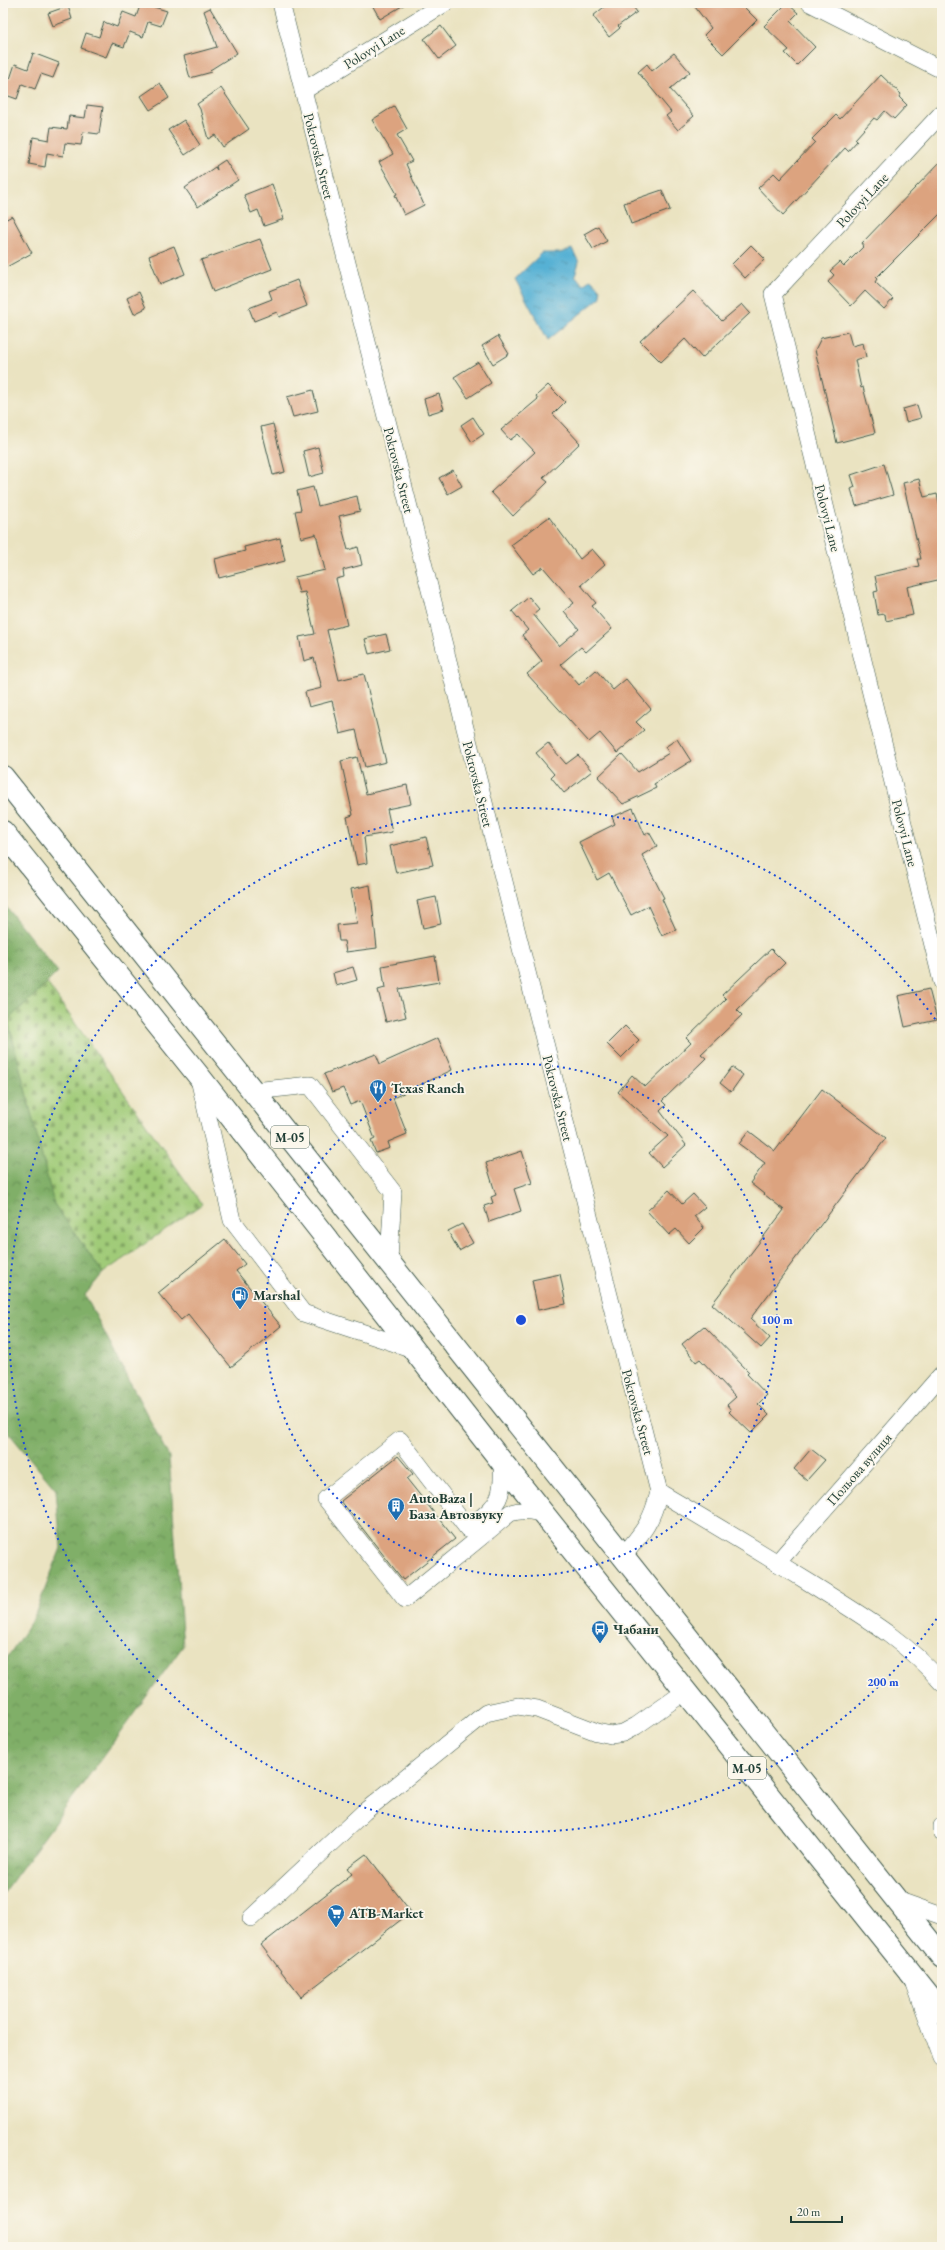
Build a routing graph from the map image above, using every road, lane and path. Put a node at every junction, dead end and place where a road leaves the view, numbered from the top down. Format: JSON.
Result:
{"nodes":[{"id":1,"x":281,"y":3,"type":"edge"},
{"id":2,"x":445,"y":3,"type":"edge"},
{"id":3,"x":814,"y":4,"type":"edge"},
{"id":4,"x":942,"y":70,"type":"edge"},
{"id":5,"x":303,"y":91,"type":"junction"},
{"id":6,"x":942,"y":113,"type":"edge"},
{"id":7,"x":3,"y":777,"type":"edge"},
{"id":8,"x":3,"y":832,"type":"edge"},
{"id":9,"x":942,"y":982,"type":"edge"},
{"id":10,"x":198,"y":1075,"type":"junction"},
{"id":11,"x":254,"y":1091,"type":"junction"},
{"id":12,"x":389,"y":1260,"type":"junction"},
{"id":13,"x":413,"y":1348,"type":"junction"},
{"id":14,"x":942,"y":1374,"type":"edge"},
{"id":15,"x":502,"y":1462,"type":"junction"},
{"id":16,"x":659,"y":1492,"type":"junction"},
{"id":17,"x":545,"y":1514,"type":"junction"},
{"id":18,"x":623,"y":1556,"type":"junction"},
{"id":19,"x":777,"y":1563,"type":"junction"},
{"id":20,"x":942,"y":1684,"type":"edge"},
{"id":21,"x":686,"y":1691,"type":"junction"},
{"id":22,"x":942,"y":1826,"type":"edge"},
{"id":23,"x":942,"y":1833,"type":"edge"},
{"id":24,"x":897,"y":1900,"type":"junction"},
{"id":25,"x":942,"y":1916,"type":"edge"},
{"id":26,"x":251,"y":1918,"type":"dead end"},
{"id":27,"x":942,"y":1957,"type":"edge"},
{"id":28,"x":910,"y":1973,"type":"junction"},
{"id":29,"x":942,"y":2012,"type":"edge"},
{"id":30,"x":942,"y":2058,"type":"edge"}],
"edges":[{"from":1,"to":5,"type":"street","name":"Pokrovska Street"},
{"from":2,"to":5,"type":"street","name":"Polovyi Lane"},
{"from":3,"to":4,"type":"street"},
{"from":5,"to":16,"type":"street","name":"Pokrovska Street"},
{"from":6,"to":9,"type":"street","name":"Polovyi Lane"},
{"from":7,"to":11,"type":"highway","number":"М-05"},
{"from":8,"to":10,"type":"highway","number":"М-05"},
{"from":10,"to":13,"type":"highway","number":"М-05"},
{"from":10,"to":13,"type":"street"},
{"from":11,"to":12,"type":"highway","number":"М-05"},
{"from":11,"to":12,"type":"street"},
{"from":12,"to":18,"type":"highway","number":"М-05"},
{"from":13,"to":15,"type":"highway","number":"М-05"},
{"from":14,"to":19,"type":"street","name":"Польова вулиця"},
{"from":15,"to":17,"type":"highway","number":"М-05"},
{"from":15,"to":17,"type":"street"},
{"from":16,"to":18,"type":"street","name":"Pokrovska Street"},
{"from":16,"to":19,"type":"street"},
{"from":17,"to":21,"type":"highway","number":"М-05"},
{"from":18,"to":24,"type":"highway","number":"М-05"},
{"from":19,"to":20,"type":"street"},
{"from":21,"to":26,"type":"street"},
{"from":21,"to":28,"type":"highway","number":"М-05"},
{"from":22,"to":23,"type":"street"},
{"from":24,"to":25,"type":"street"},
{"from":24,"to":27,"type":"highway","number":"М-05"},
{"from":28,"to":29,"type":"highway","number":"М-05"},
{"from":28,"to":30,"type":"street"}]}
